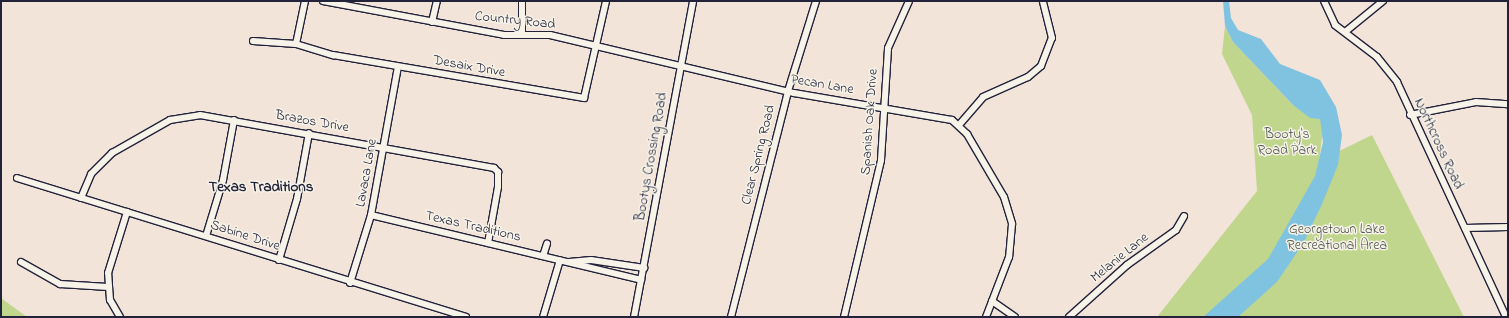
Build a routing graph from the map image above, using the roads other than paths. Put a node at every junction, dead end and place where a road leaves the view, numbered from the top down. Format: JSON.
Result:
{"nodes":[{"id":1,"x":305,"y":1,"type":"edge"},
{"id":2,"x":323,"y":1,"type":"edge"},
{"id":3,"x":437,"y":1,"type":"edge"},
{"id":4,"x":522,"y":1,"type":"edge"},
{"id":5,"x":606,"y":1,"type":"edge"},
{"id":6,"x":693,"y":1,"type":"edge"},
{"id":7,"x":816,"y":1,"type":"edge"},
{"id":8,"x":909,"y":1,"type":"edge"},
{"id":9,"x":1043,"y":1,"type":"edge"},
{"id":10,"x":1324,"y":1,"type":"edge"},
{"id":11,"x":1383,"y":1,"type":"edge"},
{"id":12,"x":432,"y":22,"type":"junction"},
{"id":13,"x":1345,"y":32,"type":"junction"},
{"id":14,"x":522,"y":35,"type":"junction"},
{"id":15,"x":253,"y":41,"type":"dead end"},
{"id":16,"x":296,"y":44,"type":"junction"},
{"id":17,"x":594,"y":47,"type":"junction"},
{"id":18,"x":680,"y":64,"type":"junction"},
{"id":19,"x":398,"y":67,"type":"junction"},
{"id":20,"x":788,"y":91,"type":"junction"},
{"id":21,"x":1508,"y":104,"type":"edge"},
{"id":22,"x":884,"y":108,"type":"junction"},
{"id":23,"x":1410,"y":115,"type":"junction"},
{"id":24,"x":234,"y":120,"type":"junction"},
{"id":25,"x":959,"y":125,"type":"junction"},
{"id":26,"x":309,"y":133,"type":"junction"},
{"id":27,"x":384,"y":146,"type":"junction"},
{"id":28,"x":17,"y":178,"type":"dead end"},
{"id":29,"x":81,"y":198,"type":"junction"},
{"id":30,"x":127,"y":212,"type":"junction"},
{"id":31,"x":371,"y":215,"type":"junction"},
{"id":32,"x":1184,"y":216,"type":"dead end"},
{"id":33,"x":1508,"y":227,"type":"edge"},
{"id":34,"x":1465,"y":228,"type":"junction"},
{"id":35,"x":206,"y":236,"type":"junction"},
{"id":36,"x":488,"y":243,"type":"junction"},
{"id":37,"x":547,"y":244,"type":"dead end"},
{"id":38,"x":543,"y":256,"type":"junction"},
{"id":39,"x":279,"y":260,"type":"junction"},
{"id":40,"x":560,"y":260,"type":"junction"},
{"id":41,"x":21,"y":262,"type":"dead end"},
{"id":42,"x":569,"y":262,"type":"junction"},
{"id":43,"x":644,"y":268,"type":"junction"},
{"id":44,"x":641,"y":280,"type":"junction"},
{"id":45,"x":350,"y":282,"type":"junction"},
{"id":46,"x":108,"y":287,"type":"junction"},
{"id":47,"x":992,"y":301,"type":"junction"},
{"id":48,"x":120,"y":317,"type":"edge"},
{"id":49,"x":466,"y":317,"type":"edge"},
{"id":50,"x":543,"y":317,"type":"edge"},
{"id":51,"x":634,"y":317,"type":"edge"},
{"id":52,"x":731,"y":317,"type":"edge"},
{"id":53,"x":844,"y":317,"type":"edge"},
{"id":54,"x":986,"y":317,"type":"edge"},
{"id":55,"x":1016,"y":317,"type":"edge"},
{"id":56,"x":1069,"y":317,"type":"edge"},
{"id":57,"x":1506,"y":317,"type":"edge"}],
"edges":[{"from":1,"to":16,"type":"street"},
{"from":2,"to":12,"type":"street","name":"Country Road"},
{"from":3,"to":12,"type":"street"},
{"from":4,"to":14,"type":"street"},
{"from":5,"to":17,"type":"street","name":"Desaix Drive"},
{"from":6,"to":18,"type":"street","name":"Bootys Crossing Road"},
{"from":7,"to":20,"type":"street","name":"Clear Spring Road"},
{"from":8,"to":22,"type":"street","name":"Spanish Oak Drive"},
{"from":9,"to":25,"type":"street"},
{"from":10,"to":13,"type":"street","name":"Northcross Road"},
{"from":11,"to":13,"type":"street"},
{"from":12,"to":14,"type":"street","name":"Country Road"},
{"from":13,"to":23,"type":"street","name":"Northcross Road"},
{"from":14,"to":17,"type":"street","name":"Country Road"},
{"from":15,"to":16,"type":"street","name":"Desaix Drive"},
{"from":16,"to":19,"type":"street","name":"Desaix Drive"},
{"from":17,"to":18,"type":"street","name":"Country Road"},
{"from":17,"to":19,"type":"street","name":"Desaix Drive"},
{"from":18,"to":20,"type":"street","name":"Pecan Lane"},
{"from":18,"to":43,"type":"street","name":"Bootys Crossing Road"},
{"from":19,"to":27,"type":"street","name":"Lavaca Lane"},
{"from":20,"to":22,"type":"street","name":"Pecan Lane"},
{"from":20,"to":52,"type":"street","name":"Clear Spring Road"},
{"from":21,"to":23,"type":"street"},
{"from":22,"to":25,"type":"street","name":"Pecan Lane"},
{"from":22,"to":53,"type":"street","name":"Spanish Oak Drive"},
{"from":23,"to":34,"type":"street","name":"Northcross Road"},
{"from":24,"to":26,"type":"street","name":"Brazos Drive"},
{"from":24,"to":29,"type":"street","name":"Brazos Drive"},
{"from":24,"to":35,"type":"street"},
{"from":25,"to":47,"type":"street"},
{"from":26,"to":27,"type":"street","name":"Brazos Drive"},
{"from":26,"to":39,"type":"street"},
{"from":27,"to":31,"type":"street","name":"Lavaca Lane"},
{"from":27,"to":36,"type":"street","name":"Brazos Drive"},
{"from":28,"to":29,"type":"street","name":"Sabine Drive"},
{"from":29,"to":30,"type":"street","name":"Sabine Drive"},
{"from":30,"to":35,"type":"street","name":"Sabine Drive"},
{"from":30,"to":46,"type":"street"},
{"from":31,"to":36,"type":"street","name":"Texas Traditions"},
{"from":31,"to":45,"type":"street","name":"Lavaca Lane"},
{"from":32,"to":56,"type":"street","name":"Melanie Lane"},
{"from":33,"to":34,"type":"street"},
{"from":34,"to":57,"type":"street","name":"Northcross Road"},
{"from":35,"to":39,"type":"street","name":"Sabine Drive"},
{"from":36,"to":38,"type":"street","name":"Texas Traditions"},
{"from":37,"to":38,"type":"street"},
{"from":38,"to":40,"type":"street","name":"Texas Traditions"},
{"from":39,"to":45,"type":"street","name":"Sabine Drive"},
{"from":40,"to":42,"type":"street","name":"Texas Traditions"},
{"from":40,"to":50,"type":"street"},
{"from":41,"to":46,"type":"street"},
{"from":42,"to":43,"type":"street","name":"Texas Traditions"},
{"from":42,"to":44,"type":"street","name":"Texas Traditions"},
{"from":43,"to":44,"type":"street","name":"Bootys Crossing Road"},
{"from":44,"to":51,"type":"street","name":"Bootys Crossing Road"},
{"from":45,"to":49,"type":"street","name":"Sabine Drive"},
{"from":46,"to":48,"type":"street"},
{"from":47,"to":54,"type":"street"},
{"from":47,"to":55,"type":"street"}]}
